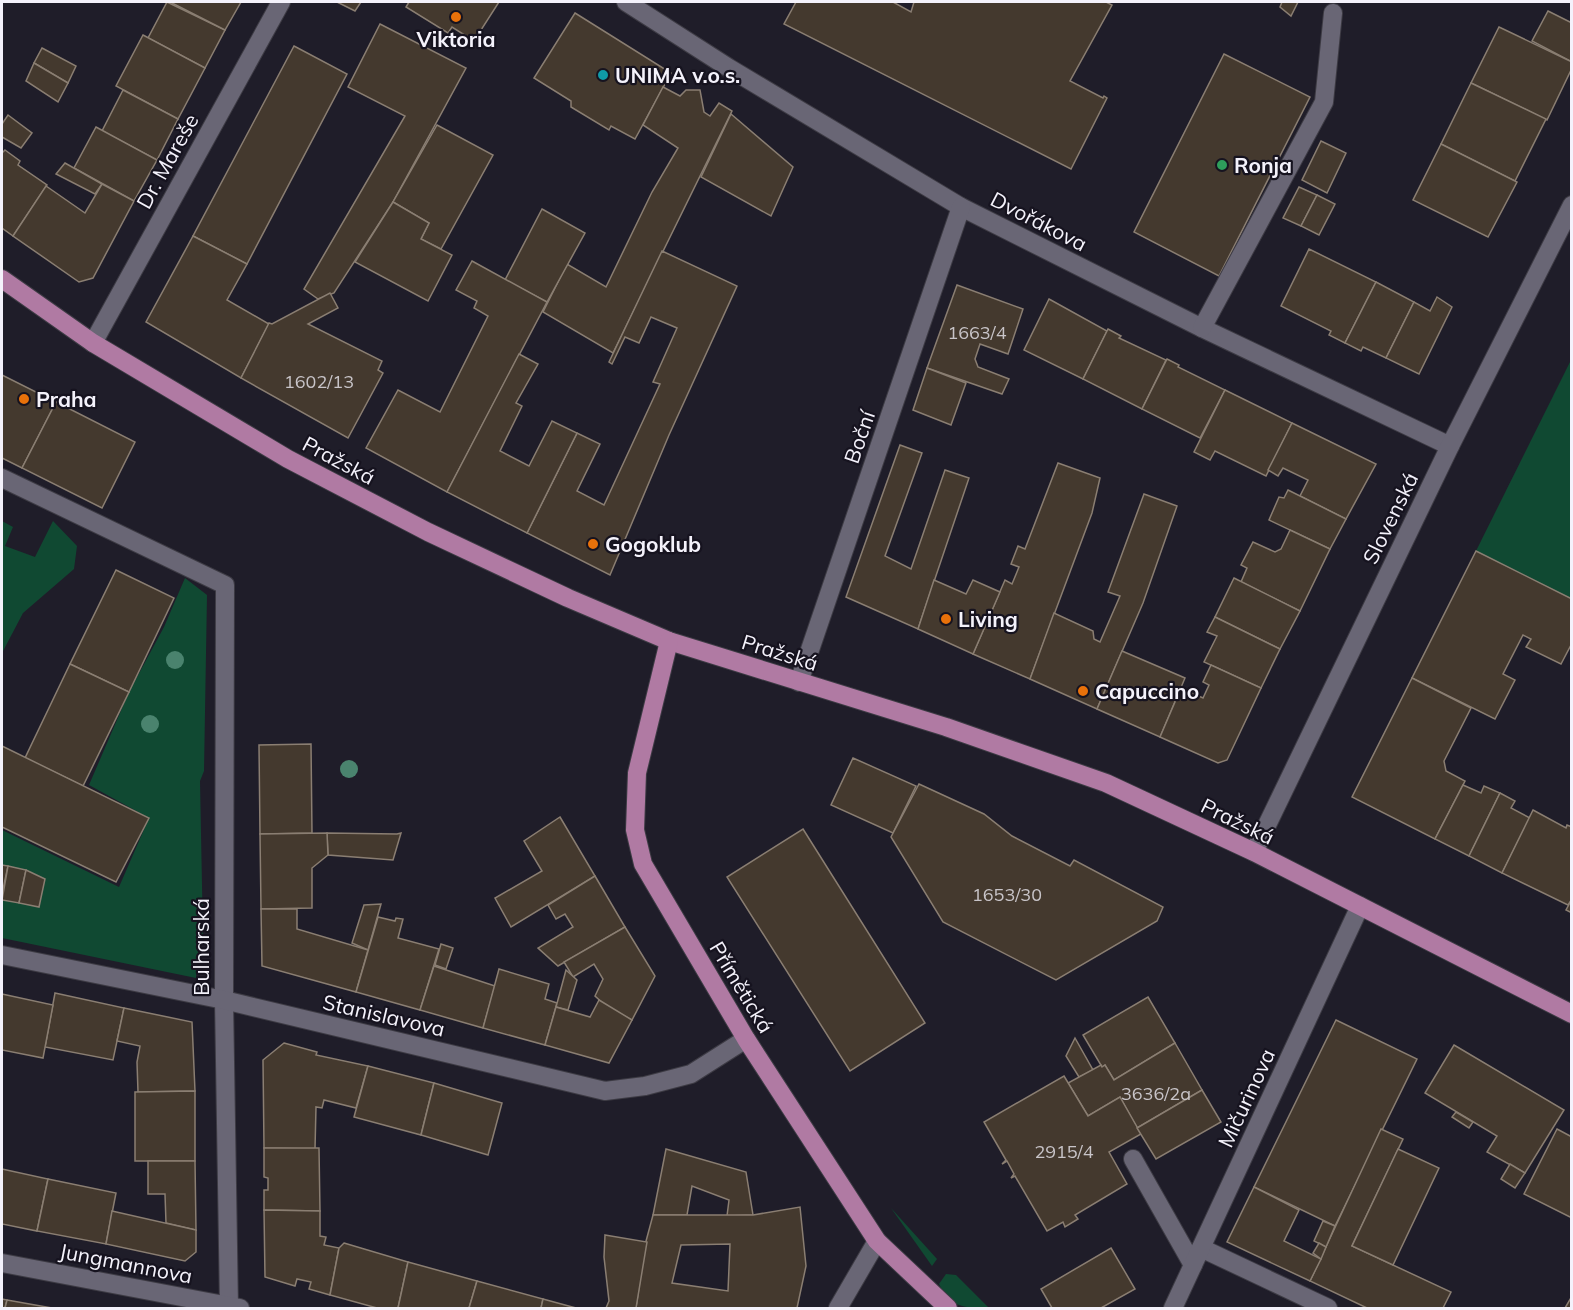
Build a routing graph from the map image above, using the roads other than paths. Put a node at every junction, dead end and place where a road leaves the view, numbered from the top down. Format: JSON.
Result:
{"nodes":[{"id":1,"x":281,"y":2,"type":"edge"},
{"id":2,"x":626,"y":2,"type":"edge"},
{"id":3,"x":1333,"y":13,"type":"dead end"},
{"id":4,"x":1572,"y":205,"type":"edge"},
{"id":5,"x":962,"y":207,"type":"junction"},
{"id":6,"x":2,"y":279,"type":"edge"},
{"id":7,"x":1202,"y":328,"type":"junction"},
{"id":8,"x":93,"y":343,"type":"junction"},
{"id":9,"x":1450,"y":446,"type":"junction"},
{"id":10,"x":2,"y":478,"type":"edge"},
{"id":11,"x":669,"y":640,"type":"junction"},
{"id":12,"x":799,"y":682,"type":"junction"},
{"id":13,"x":1254,"y":852,"type":"junction"},
{"id":14,"x":1360,"y":906,"type":"junction"},
{"id":15,"x":2,"y":956,"type":"edge"},
{"id":16,"x":224,"y":1000,"type":"junction"},
{"id":17,"x":1572,"y":1014,"type":"edge"},
{"id":18,"x":746,"y":1039,"type":"junction"},
{"id":19,"x":1133,"y":1159,"type":"dead end"},
{"id":20,"x":877,"y":1241,"type":"junction"},
{"id":21,"x":1197,"y":1257,"type":"junction"},
{"id":22,"x":2,"y":1263,"type":"edge"},
{"id":23,"x":233,"y":1307,"type":"edge"},
{"id":24,"x":838,"y":1308,"type":"edge"},
{"id":25,"x":948,"y":1308,"type":"edge"},
{"id":26,"x":1173,"y":1308,"type":"edge"},
{"id":27,"x":1328,"y":1308,"type":"edge"}],
"edges":[{"from":1,"to":8,"type":"street","name":"Dr. Mareše"},
{"from":2,"to":5,"type":"street","name":"Dvořákova"},
{"from":3,"to":7,"type":"street"},
{"from":4,"to":9,"type":"street","name":"Slovenská"},
{"from":5,"to":7,"type":"street","name":"Dvořákova"},
{"from":5,"to":12,"type":"street","name":"Boční"},
{"from":6,"to":8,"type":"main road","name":"Pražská"},
{"from":7,"to":9,"type":"street","name":"Dvořákova"},
{"from":8,"to":11,"type":"main road","name":"Pražská"},
{"from":9,"to":13,"type":"street","name":"Slovenská"},
{"from":10,"to":16,"type":"street","name":"Bulharská"},
{"from":11,"to":12,"type":"main road","name":"Pražská"},
{"from":11,"to":18,"type":"main road","name":"Přímětická"},
{"from":12,"to":13,"type":"main road","name":"Pražská"},
{"from":13,"to":14,"type":"main road","name":"Pražská"},
{"from":14,"to":17,"type":"main road","name":"Pražská"},
{"from":14,"to":21,"type":"street","name":"Mičurinova"},
{"from":15,"to":16,"type":"street","name":"Stanislavova"},
{"from":16,"to":18,"type":"street","name":"Stanislavova"},
{"from":16,"to":23,"type":"street","name":"Bulharská"},
{"from":18,"to":20,"type":"main road","name":"Přímětická"},
{"from":19,"to":21,"type":"street"},
{"from":20,"to":24,"type":"street"},
{"from":20,"to":25,"type":"main road","name":"Přímětická"},
{"from":21,"to":26,"type":"street","name":"Mičurinova"},
{"from":21,"to":27,"type":"street"},
{"from":22,"to":23,"type":"street","name":"Jungmannova"}]}
